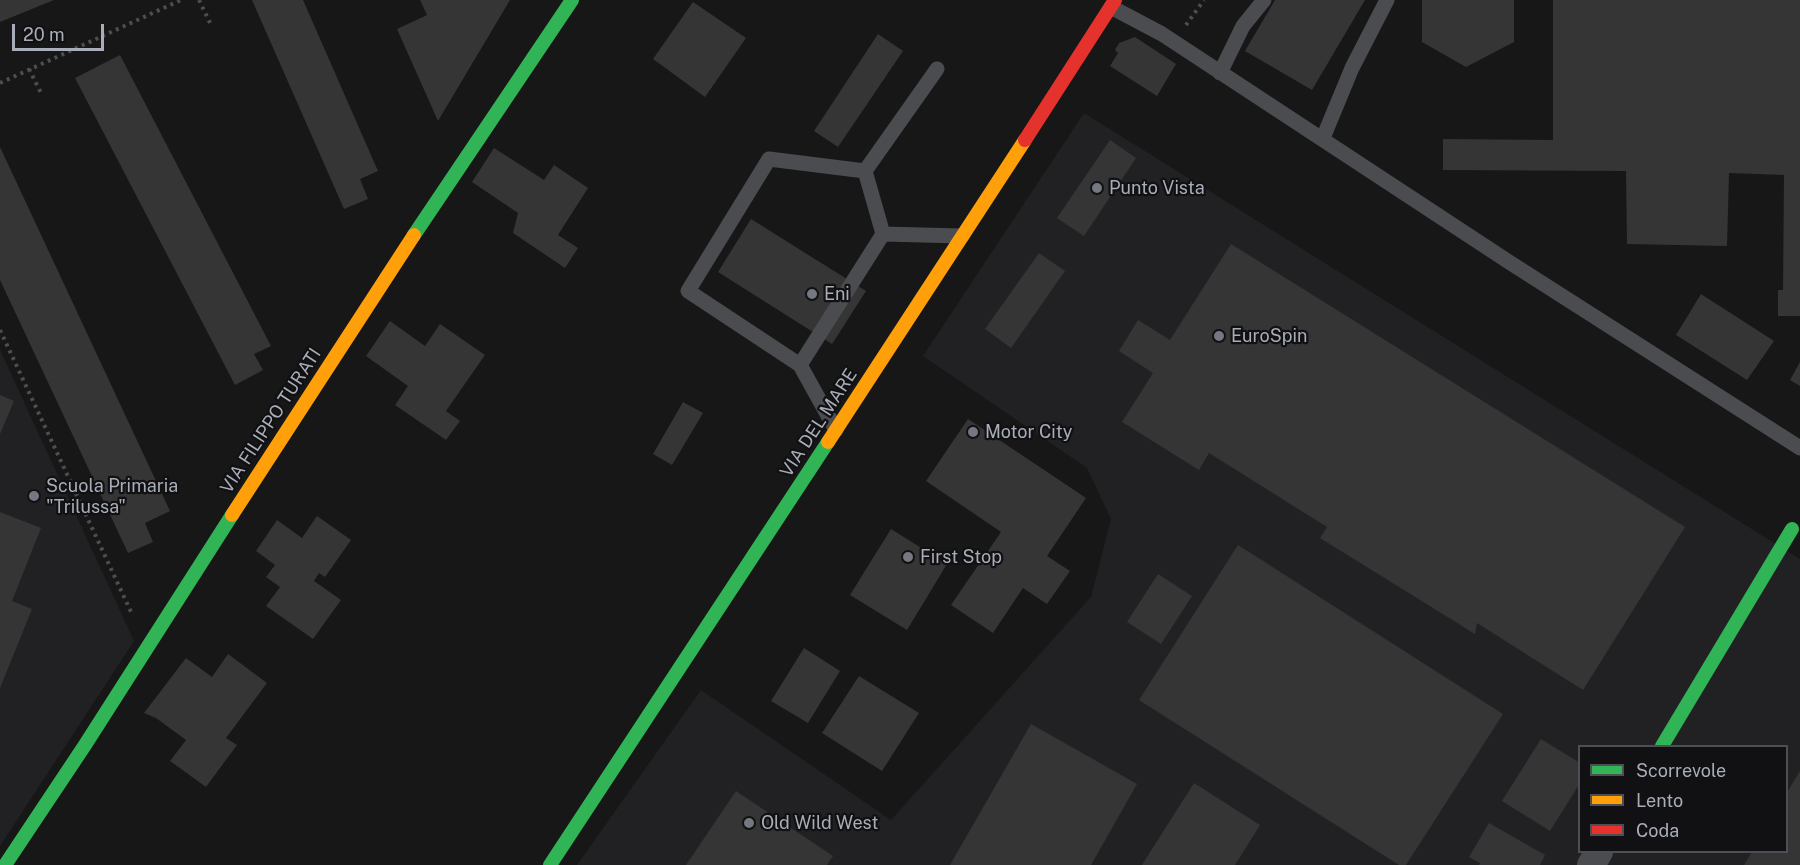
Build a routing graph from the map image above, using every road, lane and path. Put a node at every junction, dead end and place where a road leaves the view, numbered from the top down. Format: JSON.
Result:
{"nodes":[{"id":1,"x":181,"y":0,"type":"edge"},
{"id":2,"x":199,"y":0,"type":"edge"},
{"id":3,"x":572,"y":0,"type":"edge"},
{"id":4,"x":1264,"y":0,"type":"edge"},
{"id":5,"x":1387,"y":0,"type":"edge"},
{"id":6,"x":1113,"y":3,"type":"edge"},
{"id":7,"x":211,"y":25,"type":"dead end"},
{"id":8,"x":29,"y":69,"type":"junction"},
{"id":9,"x":937,"y":69,"type":"dead end"},
{"id":10,"x":1220,"y":73,"type":"junction"},
{"id":11,"x":0,"y":83,"type":"edge"},
{"id":12,"x":42,"y":95,"type":"dead end"},
{"id":13,"x":1323,"y":138,"type":"junction"},
{"id":14,"x":865,"y":171,"type":"junction"},
{"id":15,"x":883,"y":234,"type":"junction"},
{"id":16,"x":963,"y":236,"type":"junction"},
{"id":17,"x":0,"y":330,"type":"edge"},
{"id":18,"x":800,"y":365,"type":"junction"},
{"id":19,"x":836,"y":430,"type":"junction"},
{"id":20,"x":1800,"y":448,"type":"edge"},
{"id":21,"x":1792,"y":529,"type":"dead end"},
{"id":22,"x":148,"y":648,"type":"junction"},
{"id":23,"x":1663,"y":745,"type":"edge"},
{"id":24,"x":4,"y":865,"type":"edge"},
{"id":25,"x":550,"y":865,"type":"edge"}],
"edges":[{"from":1,"to":8,"type":"path"},
{"from":2,"to":7,"type":"path"},
{"from":3,"to":22,"type":"street","name":"VIA FILIPPO TURATI"},
{"from":4,"to":10,"type":"lane"},
{"from":5,"to":13,"type":"lane"},
{"from":6,"to":10,"type":"lane"},
{"from":6,"to":16,"type":"street","name":"VIA DEL MARE"},
{"from":8,"to":11,"type":"path"},
{"from":8,"to":12,"type":"path"},
{"from":9,"to":14,"type":"lane"},
{"from":10,"to":13,"type":"lane"},
{"from":13,"to":20,"type":"lane"},
{"from":14,"to":15,"type":"lane"},
{"from":14,"to":18,"type":"lane"},
{"from":15,"to":16,"type":"lane"},
{"from":15,"to":18,"type":"lane"},
{"from":16,"to":19,"type":"street","name":"VIA DEL MARE"},
{"from":17,"to":22,"type":"path"},
{"from":18,"to":19,"type":"lane"},
{"from":19,"to":25,"type":"street","name":"VIA DEL MARE"},
{"from":21,"to":23,"type":"street"},
{"from":22,"to":24,"type":"street","name":"VIA FILIPPO TURATI"}]}
